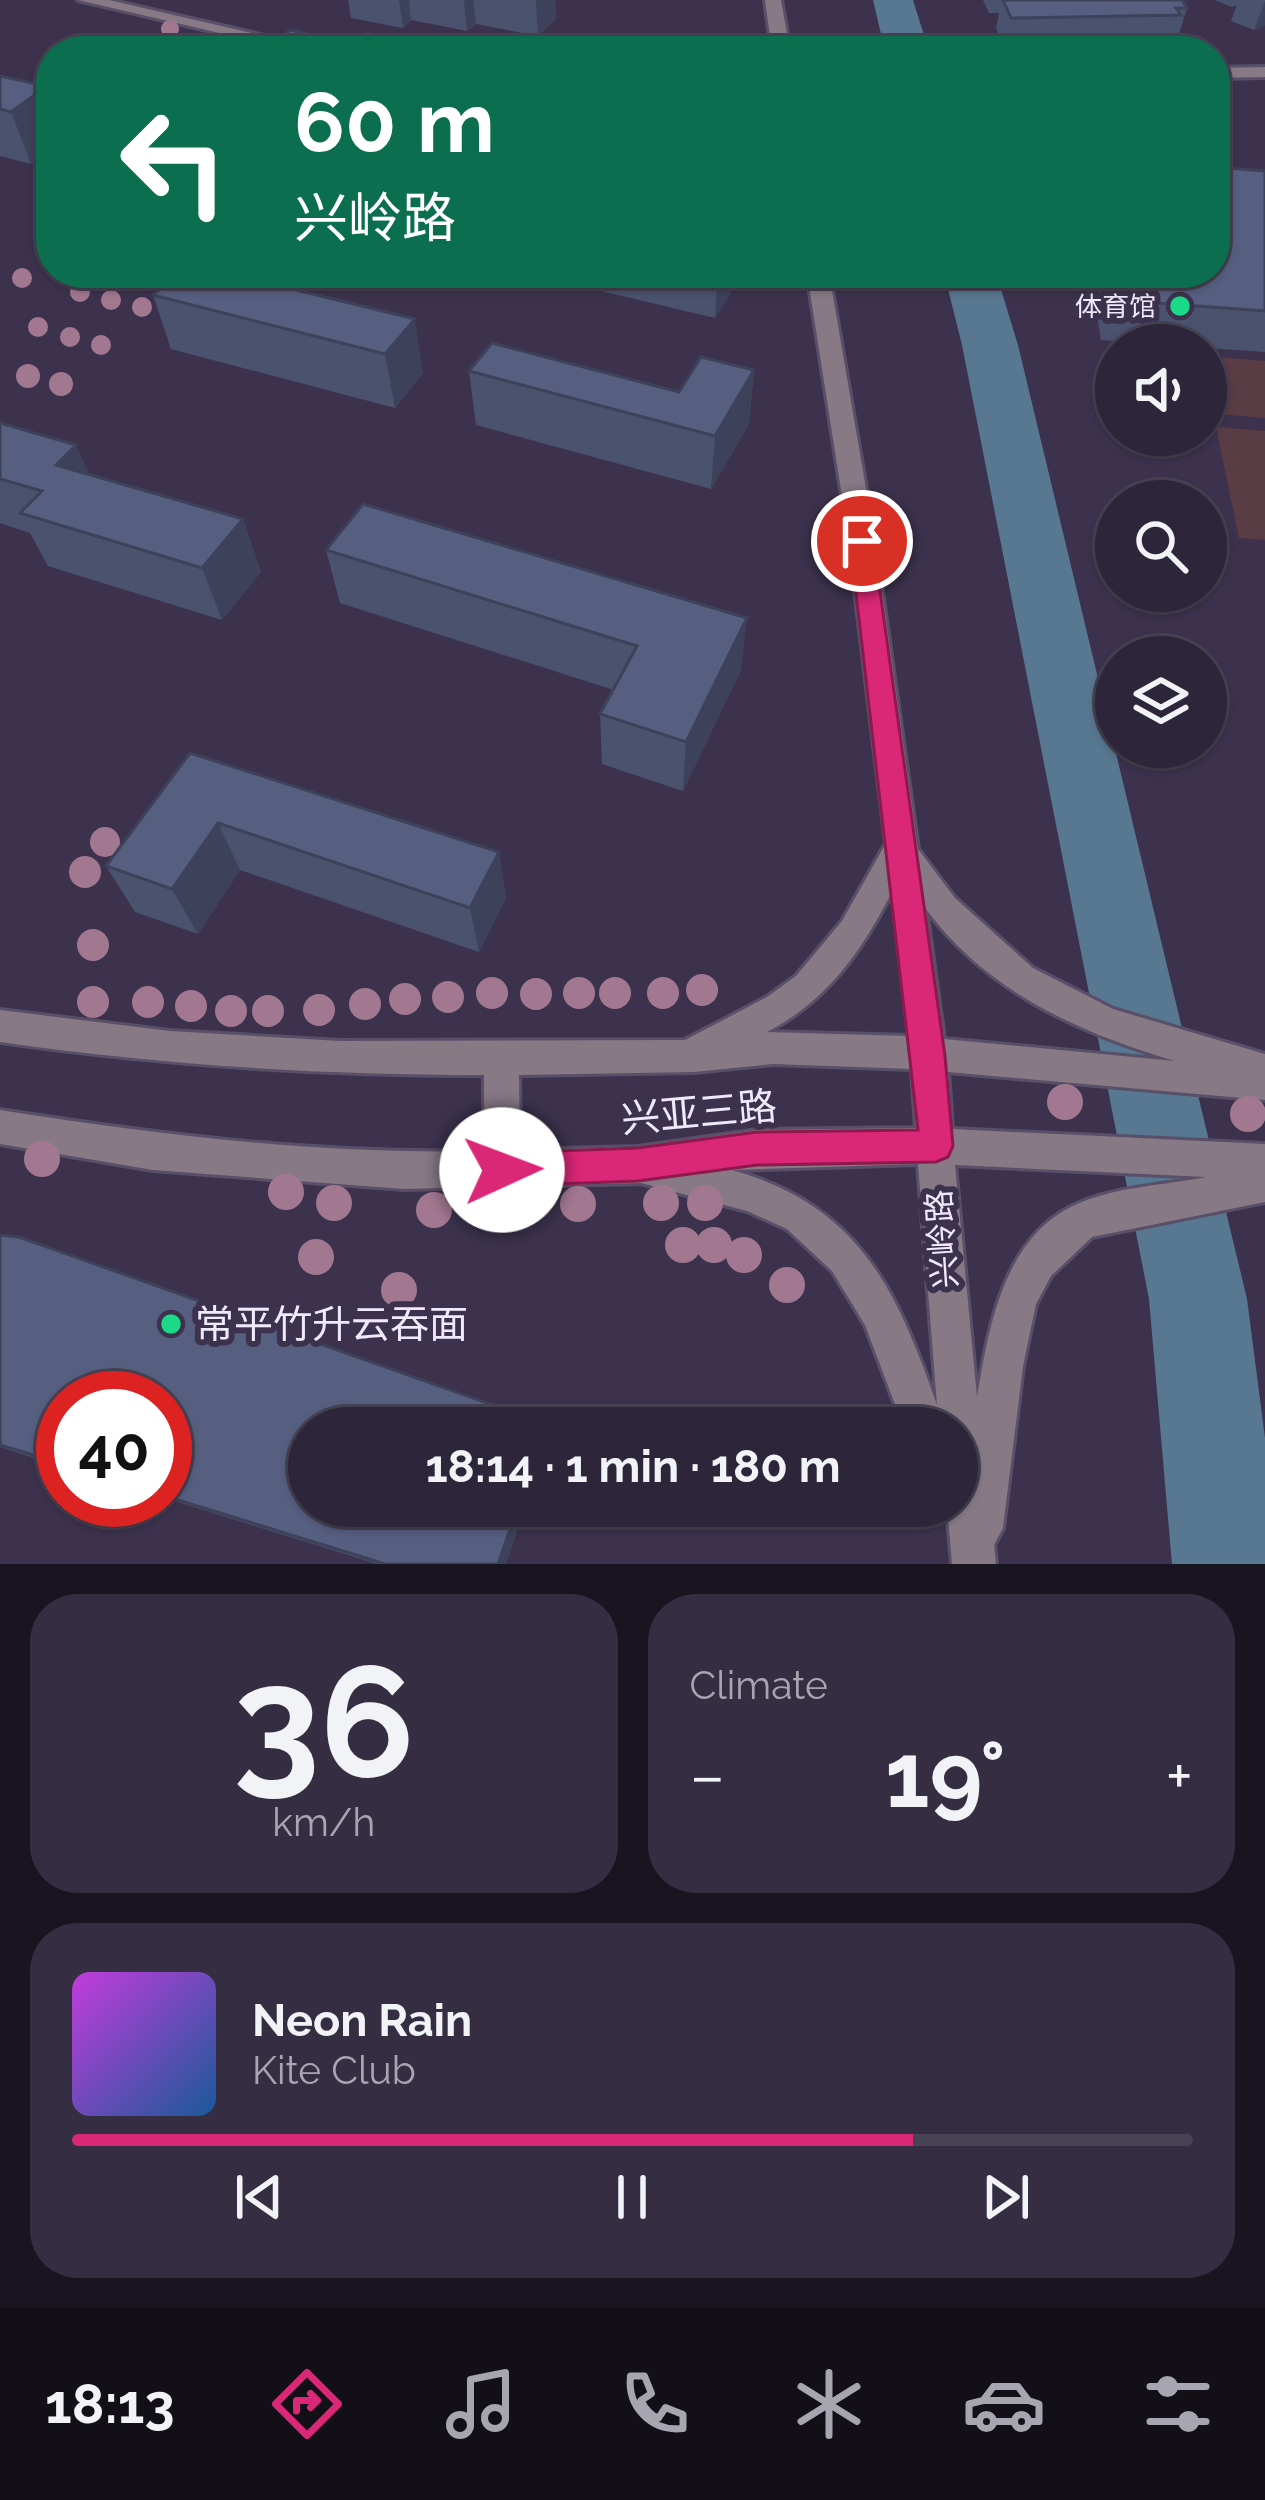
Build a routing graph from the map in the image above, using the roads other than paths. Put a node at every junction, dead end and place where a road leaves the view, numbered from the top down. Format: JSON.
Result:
{"nodes":[{"id":1,"x":86,"y":0,"type":"edge"},
{"id":2,"x":773,"y":0,"type":"edge"},
{"id":3,"x":252,"y":36,"type":"edge"},
{"id":4,"x":779,"y":36,"type":"edge"},
{"id":5,"x":1265,"y":72,"type":"edge"},
{"id":6,"x":1230,"y":73,"type":"edge"},
{"id":7,"x":820,"y":288,"type":"edge"},
{"id":8,"x":899,"y":848,"type":"junction"},
{"id":9,"x":0,"y":1026,"type":"edge"},
{"id":10,"x":685,"y":1056,"type":"junction"},
{"id":11,"x":929,"y":1056,"type":"junction"},
{"id":12,"x":501,"y":1059,"type":"junction"},
{"id":13,"x":1247,"y":1074,"type":"edge"},
{"id":14,"x":0,"y":1127,"type":"edge"},
{"id":15,"x":936,"y":1146,"type":"junction"},
{"id":16,"x":638,"y":1165,"type":"junction"},
{"id":17,"x":502,"y":1170,"type":"junction"},
{"id":18,"x":1260,"y":1173,"type":"edge"},
{"id":19,"x":917,"y":1407,"type":"edge"},
{"id":20,"x":960,"y":1527,"type":"edge"},
{"id":21,"x":974,"y":1564,"type":"edge"}],
"edges":[{"from":1,"to":3,"type":"street"},
{"from":2,"to":4,"type":"street"},
{"from":5,"to":6,"type":"street"},
{"from":7,"to":8,"type":"street","name":"兴岭路"},
{"from":8,"to":10,"type":"street"},
{"from":8,"to":11,"type":"street","name":"兴岭路"},
{"from":8,"to":13,"type":"street"},
{"from":9,"to":12,"type":"street","name":"兴亚三路"},
{"from":10,"to":11,"type":"street","name":"兴亚三路"},
{"from":10,"to":12,"type":"street","name":"兴亚三路"},
{"from":11,"to":13,"type":"street","name":"兴亚三路"},
{"from":11,"to":15,"type":"street","name":"兴岭路"},
{"from":12,"to":17,"type":"street"},
{"from":14,"to":17,"type":"street","name":"兴亚三路"},
{"from":15,"to":16,"type":"street","name":"兴亚三路"},
{"from":15,"to":18,"type":"street","name":"兴亚三路"},
{"from":15,"to":21,"type":"street","name":"兴岭路"},
{"from":16,"to":17,"type":"street","name":"兴亚三路"},
{"from":16,"to":19,"type":"street"},
{"from":18,"to":21,"type":"street"},
{"from":20,"to":21,"type":"street"}]}
